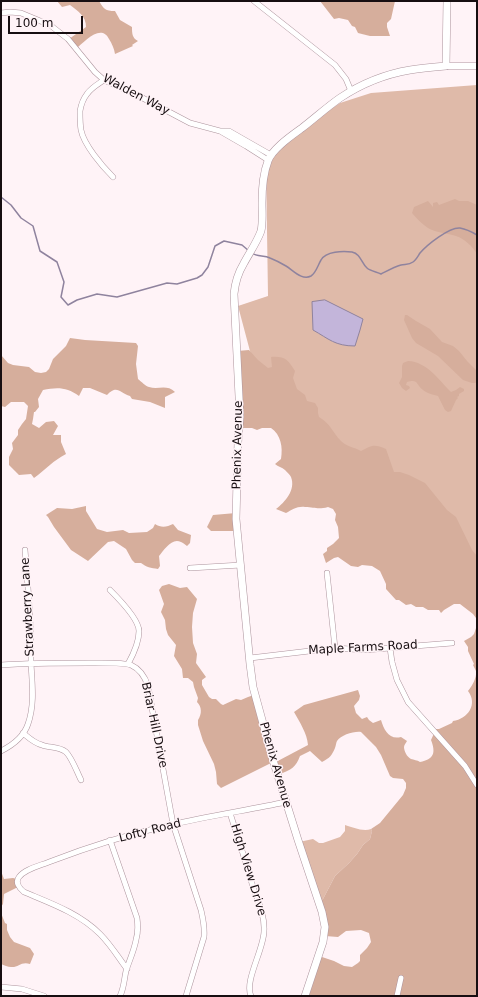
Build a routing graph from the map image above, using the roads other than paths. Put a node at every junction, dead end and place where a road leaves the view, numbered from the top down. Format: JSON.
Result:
{"nodes":[{"id":1,"x":254,"y":1,"type":"edge"},
{"id":2,"x":447,"y":1,"type":"edge"},
{"id":3,"x":1,"y":13,"type":"edge"},
{"id":4,"x":446,"y":66,"type":"junction"},
{"id":5,"x":477,"y":66,"type":"edge"},
{"id":6,"x":104,"y":80,"type":"junction"},
{"id":7,"x":351,"y":91,"type":"junction"},
{"id":8,"x":270,"y":158,"type":"junction"},
{"id":9,"x":113,"y":177,"type":"dead end"},
{"id":10,"x":25,"y":550,"type":"dead end"},
{"id":11,"x":241,"y":565,"type":"junction"},
{"id":12,"x":190,"y":568,"type":"dead end"},
{"id":13,"x":327,"y":573,"type":"dead end"},
{"id":14,"x":110,"y":590,"type":"dead end"},
{"id":15,"x":452,"y":643,"type":"dead end"},
{"id":16,"x":335,"y":648,"type":"junction"},
{"id":17,"x":390,"y":648,"type":"junction"},
{"id":18,"x":250,"y":658,"type":"junction"},
{"id":19,"x":31,"y":663,"type":"junction"},
{"id":20,"x":128,"y":664,"type":"junction"},
{"id":21,"x":1,"y":665,"type":"edge"},
{"id":22,"x":23,"y":733,"type":"junction"},
{"id":23,"x":1,"y":751,"type":"edge"},
{"id":24,"x":81,"y":780,"type":"dead end"},
{"id":25,"x":477,"y":785,"type":"edge"},
{"id":26,"x":286,"y":802,"type":"junction"},
{"id":27,"x":230,"y":813,"type":"junction"},
{"id":28,"x":173,"y":824,"type":"junction"},
{"id":29,"x":110,"y":840,"type":"junction"},
{"id":30,"x":127,"y":969,"type":"junction"},
{"id":31,"x":401,"y":978,"type":"dead end"},
{"id":32,"x":1,"y":987,"type":"edge"},
{"id":33,"x":44,"y":996,"type":"edge"},
{"id":34,"x":120,"y":996,"type":"edge"},
{"id":35,"x":186,"y":996,"type":"edge"},
{"id":36,"x":251,"y":996,"type":"edge"},
{"id":37,"x":305,"y":996,"type":"edge"},
{"id":38,"x":397,"y":996,"type":"edge"}],
"edges":[{"from":1,"to":7,"type":"street"},
{"from":2,"to":4,"type":"main road"},
{"from":3,"to":6,"type":"street","name":"Walden Way"},
{"from":4,"to":5,"type":"street"},
{"from":4,"to":7,"type":"main road","name":"Phenix Avenue"},
{"from":6,"to":8,"type":"street","name":"Walden Way"},
{"from":6,"to":9,"type":"street"},
{"from":7,"to":8,"type":"main road","name":"Phenix Avenue"},
{"from":8,"to":11,"type":"main road","name":"Phenix Avenue"},
{"from":10,"to":19,"type":"street","name":"Strawberry Lane"},
{"from":11,"to":12,"type":"street"},
{"from":11,"to":18,"type":"main road","name":"Phenix Avenue"},
{"from":13,"to":16,"type":"street"},
{"from":14,"to":20,"type":"street"},
{"from":15,"to":17,"type":"street","name":"Maple Farms Road"},
{"from":16,"to":17,"type":"street","name":"Maple Farms Road"},
{"from":16,"to":18,"type":"street","name":"Maple Farms Road"},
{"from":17,"to":25,"type":"street"},
{"from":18,"to":26,"type":"main road","name":"Phenix Avenue"},
{"from":19,"to":20,"type":"street"},
{"from":19,"to":21,"type":"street"},
{"from":19,"to":22,"type":"street","name":"Strawberry Lane"},
{"from":20,"to":28,"type":"street","name":"Briar Hill Drive"},
{"from":22,"to":23,"type":"street"},
{"from":22,"to":24,"type":"street"},
{"from":26,"to":27,"type":"street","name":"Lofty Road"},
{"from":26,"to":37,"type":"main road","name":"Phenix Avenue"},
{"from":27,"to":28,"type":"street","name":"Lofty Road"},
{"from":27,"to":36,"type":"street","name":"High View Drive"},
{"from":28,"to":29,"type":"street","name":"Lofty Road"},
{"from":28,"to":35,"type":"street","name":"Briar Hill Drive"},
{"from":29,"to":30,"type":"street"},
{"from":29,"to":30,"type":"street","name":"Lofty Road"},
{"from":30,"to":34,"type":"street"},
{"from":31,"to":38,"type":"street"},
{"from":32,"to":33,"type":"street"}]}
